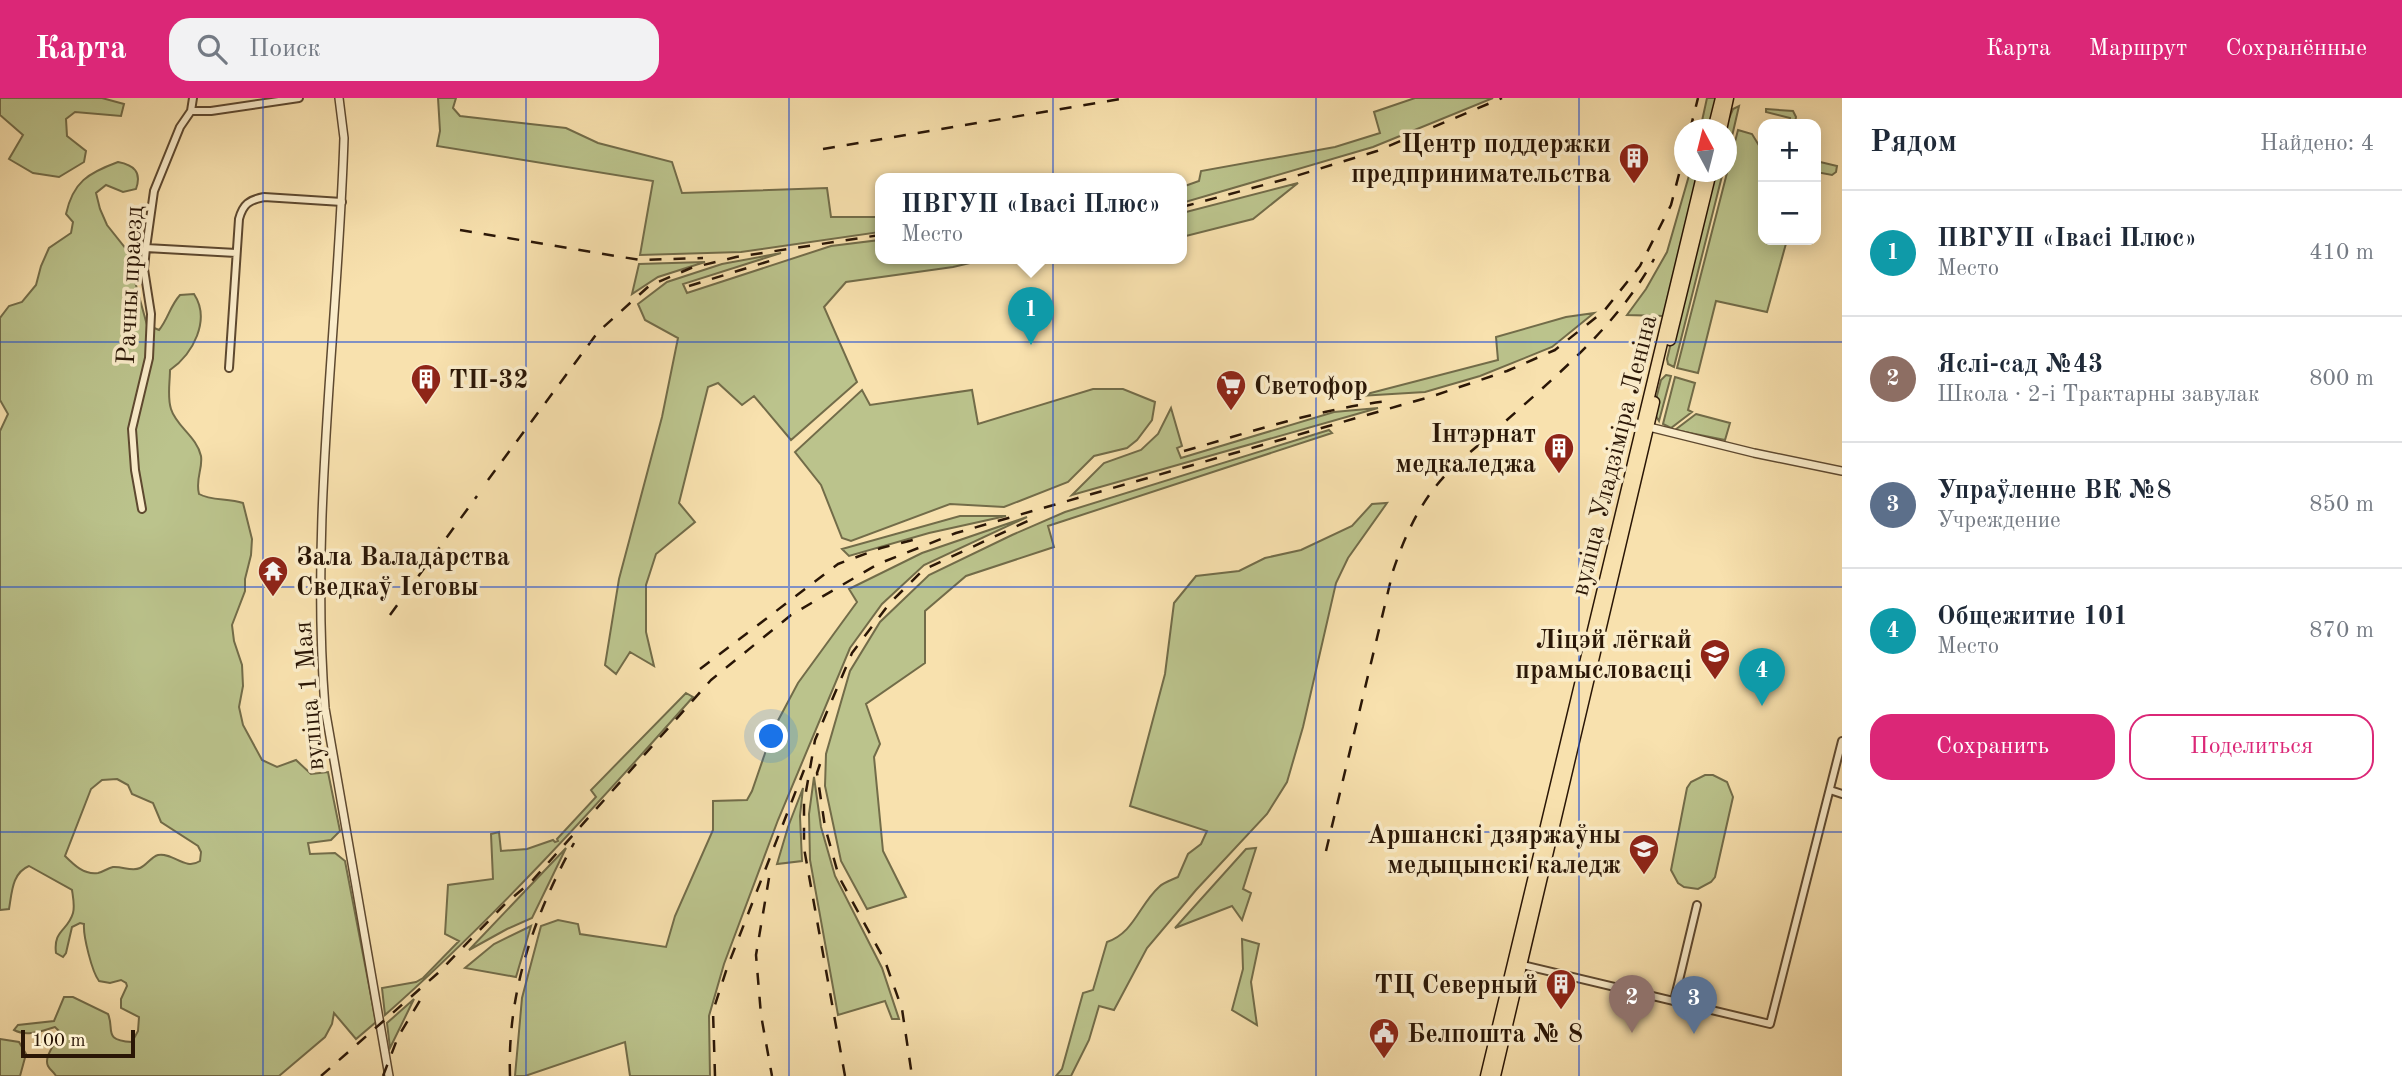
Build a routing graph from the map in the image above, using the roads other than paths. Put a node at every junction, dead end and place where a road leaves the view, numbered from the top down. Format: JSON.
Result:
{"nodes":[{"id":1,"x":193,"y":98,"type":"edge"},
{"id":2,"x":299,"y":98,"type":"edge"},
{"id":3,"x":339,"y":98,"type":"edge"},
{"id":4,"x":1721,"y":98,"type":"edge"},
{"id":5,"x":1728,"y":98,"type":"edge"},
{"id":6,"x":266,"y":101,"type":"edge"},
{"id":7,"x":191,"y":111,"type":"junction"},
{"id":8,"x":1716,"y":119,"type":"edge"},
{"id":9,"x":1723,"y":119,"type":"edge"},
{"id":10,"x":1701,"y":182,"type":"edge"},
{"id":11,"x":1707,"y":182,"type":"edge"},
{"id":12,"x":342,"y":202,"type":"junction"},
{"id":13,"x":146,"y":248,"type":"junction"},
{"id":14,"x":236,"y":253,"type":"junction"},
{"id":15,"x":229,"y":368,"type":"dead end"},
{"id":16,"x":1645,"y":426,"type":"junction"},
{"id":17,"x":1842,"y":471,"type":"edge"},
{"id":18,"x":142,"y":509,"type":"dead end"},
{"id":19,"x":1842,"y":741,"type":"edge"},
{"id":20,"x":1830,"y":790,"type":"junction"},
{"id":21,"x":1842,"y":794,"type":"edge"},
{"id":22,"x":1697,"y":905,"type":"dead end"},
{"id":23,"x":1517,"y":964,"type":"junction"},
{"id":24,"x":1674,"y":1001,"type":"junction"},
{"id":25,"x":389,"y":1076,"type":"edge"},
{"id":26,"x":1486,"y":1076,"type":"edge"},
{"id":27,"x":1495,"y":1076,"type":"edge"}],
"edges":[{"from":1,"to":7,"type":"street"},
{"from":2,"to":6,"type":"street"},
{"from":3,"to":12,"type":"street","name":"вуліца 1 Мая"},
{"from":4,"to":8,"type":"main road"},
{"from":5,"to":9,"type":"main road"},
{"from":6,"to":7,"type":"street"},
{"from":7,"to":13,"type":"street","name":"Рачны праезд"},
{"from":10,"to":16,"type":"main road","name":"вуліца Уладзіміра Леніна"},
{"from":11,"to":16,"type":"main road","name":"вуліца Уладзіміра Леніна"},
{"from":12,"to":14,"type":"street"},
{"from":12,"to":25,"type":"street","name":"вуліца 1 Мая"},
{"from":13,"to":14,"type":"street"},
{"from":13,"to":18,"type":"street","name":"Рачны праезд"},
{"from":14,"to":15,"type":"street"},
{"from":16,"to":17,"type":"street"},
{"from":16,"to":23,"type":"main road","name":"вуліца Уладзіміра Леніна"},
{"from":19,"to":20,"type":"street"},
{"from":20,"to":21,"type":"street"},
{"from":20,"to":24,"type":"street"},
{"from":22,"to":24,"type":"street"},
{"from":23,"to":24,"type":"street"},
{"from":23,"to":26,"type":"main road","name":"вуліца Уладзіміра Леніна"},
{"from":23,"to":27,"type":"main road","name":"вуліца Уладзіміра Леніна"}]}
